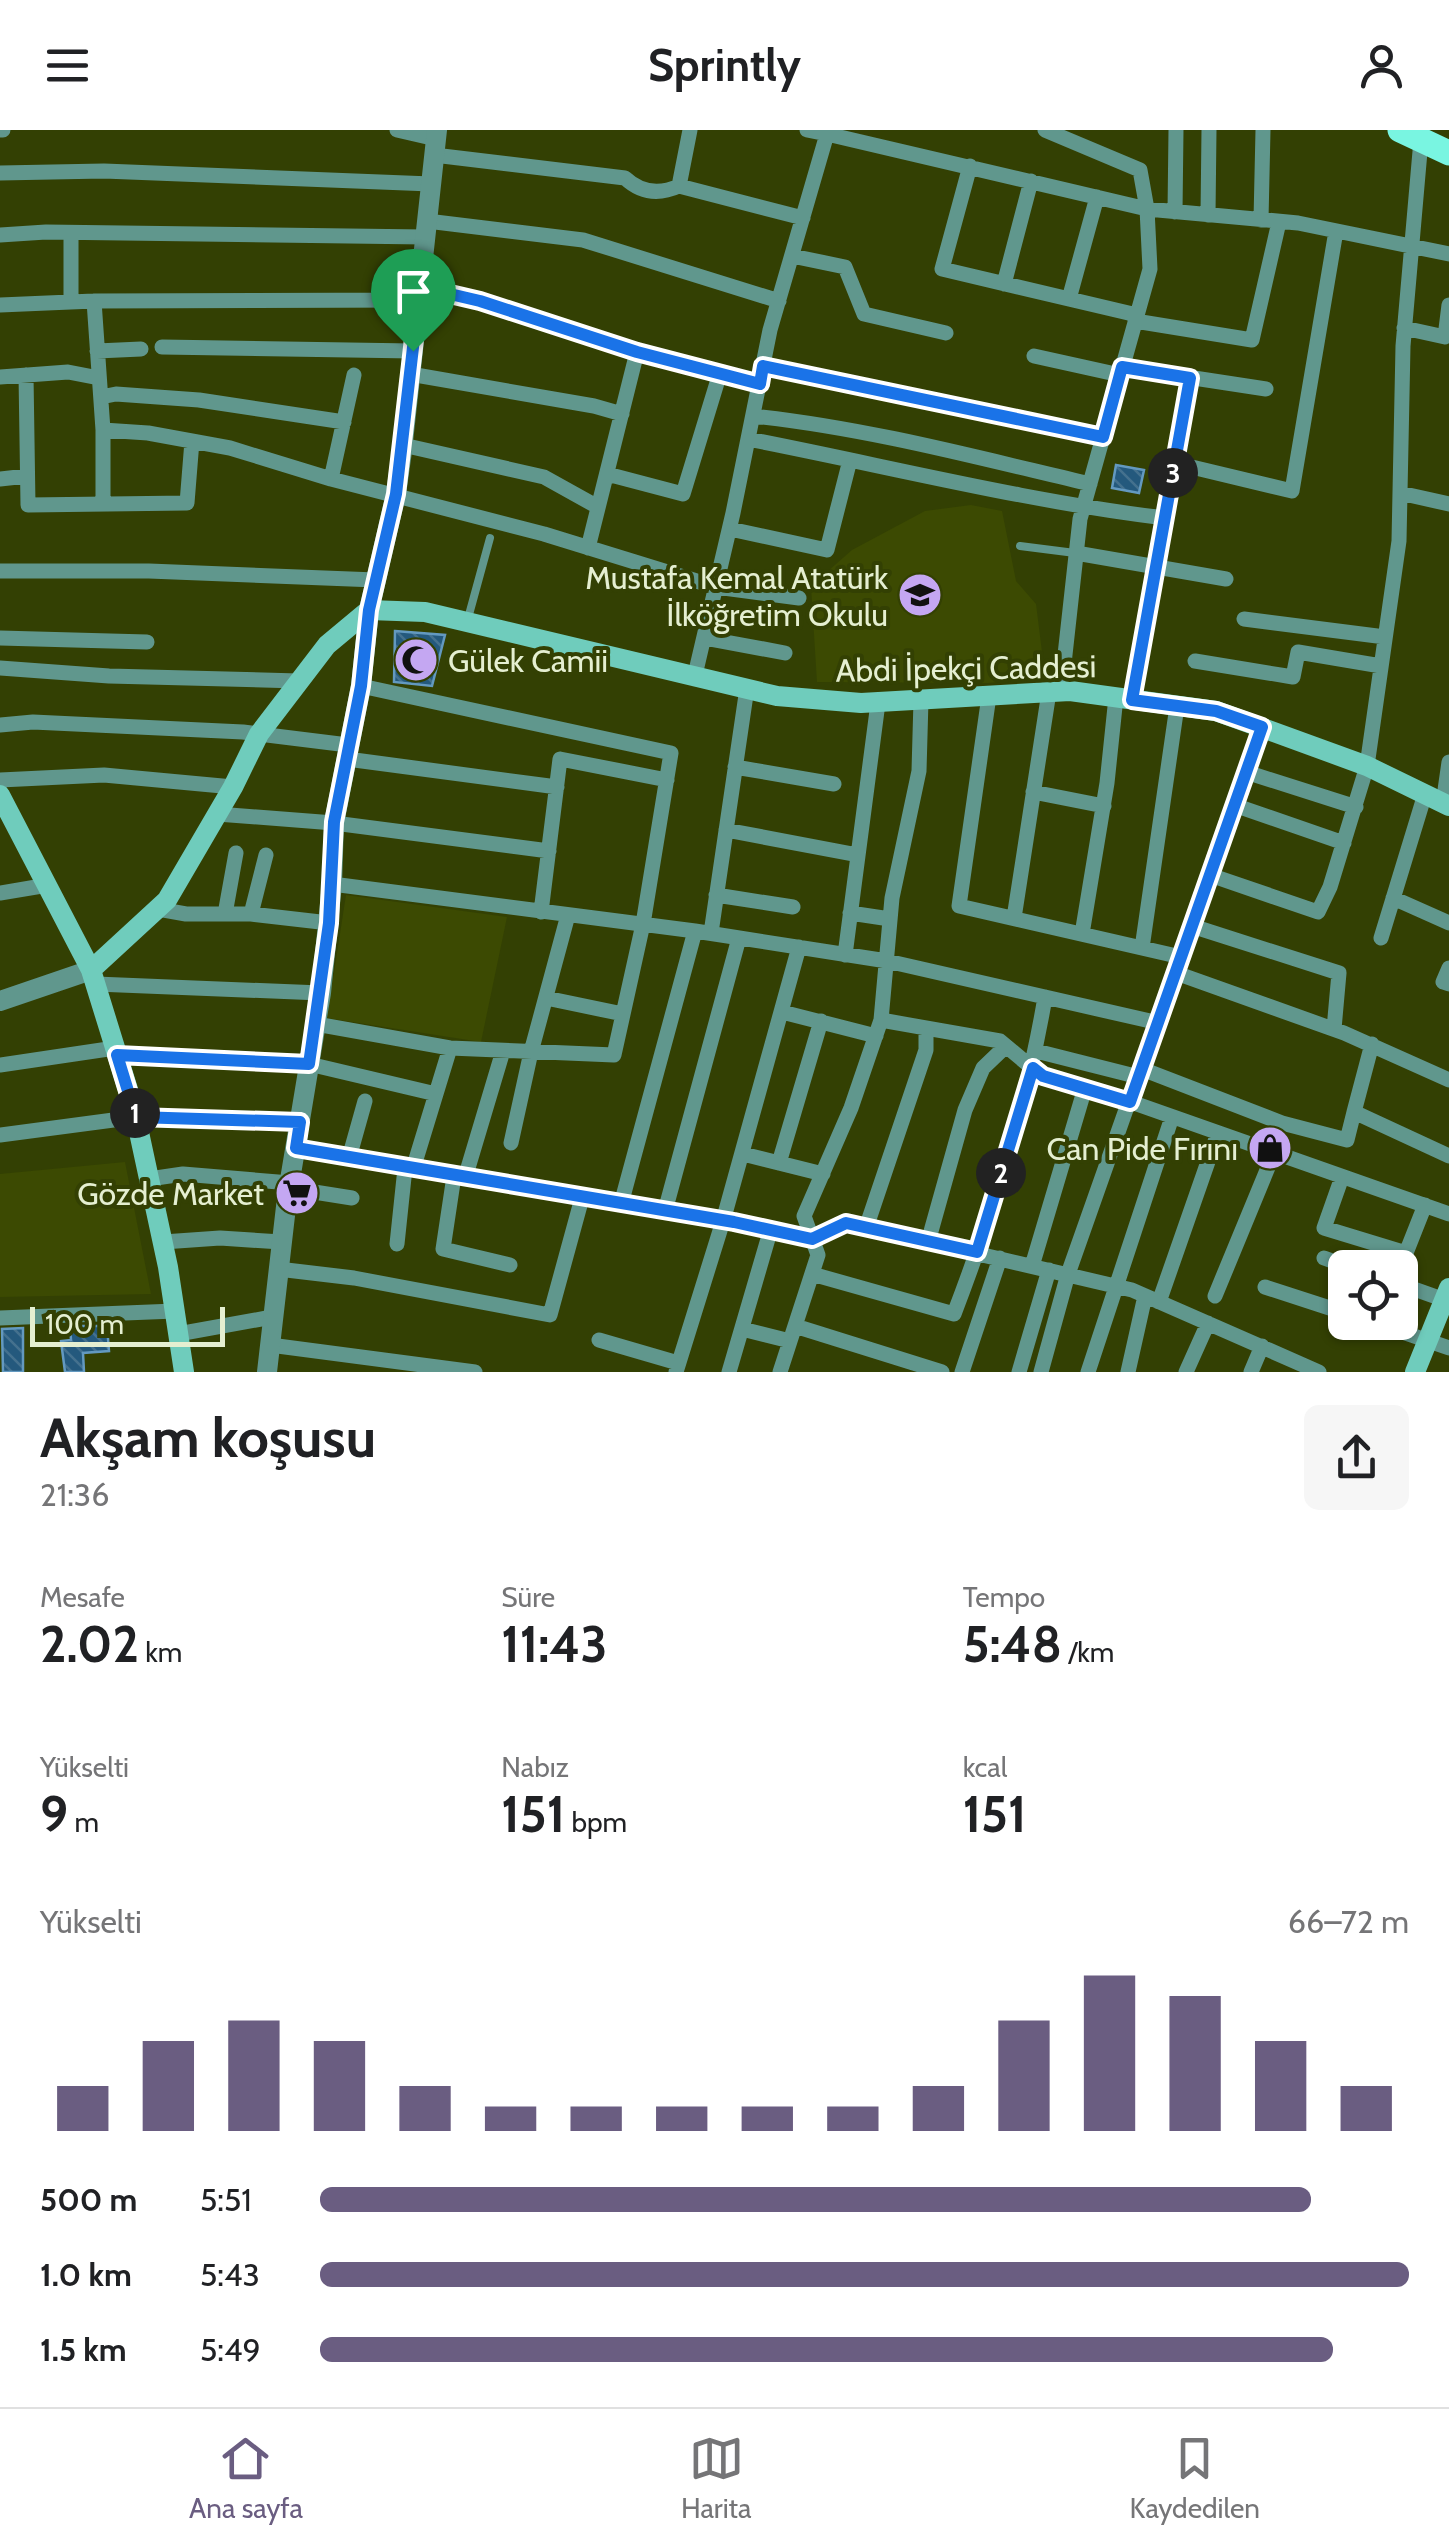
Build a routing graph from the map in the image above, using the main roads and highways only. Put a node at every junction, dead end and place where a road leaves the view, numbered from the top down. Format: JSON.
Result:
{"nodes":[{"id":1,"x":1410,"y":135,"type":"edge"},
{"id":2,"x":1449,"y":153,"type":"edge"},
{"id":3,"x":0,"y":795,"type":"edge"},
{"id":4,"x":1439,"y":801,"type":"edge"},
{"id":5,"x":7,"y":820,"type":"edge"},
{"id":6,"x":94,"y":977,"type":"junction"},
{"id":7,"x":1447,"y":1294,"type":"edge"},
{"id":8,"x":1439,"y":1344,"type":"edge"},
{"id":9,"x":184,"y":1372,"type":"edge"},
{"id":10,"x":1415,"y":1372,"type":"edge"}],
"edges":[{"from":1,"to":2,"type":"main road"},
{"from":3,"to":5,"type":"main road"},
{"from":4,"to":6,"type":"main road","name":"Abdi İpekçi Caddesi"},
{"from":5,"to":6,"type":"main road"},
{"from":6,"to":9,"type":"main road"},
{"from":7,"to":8,"type":"main road"},
{"from":8,"to":10,"type":"main road"}]}
